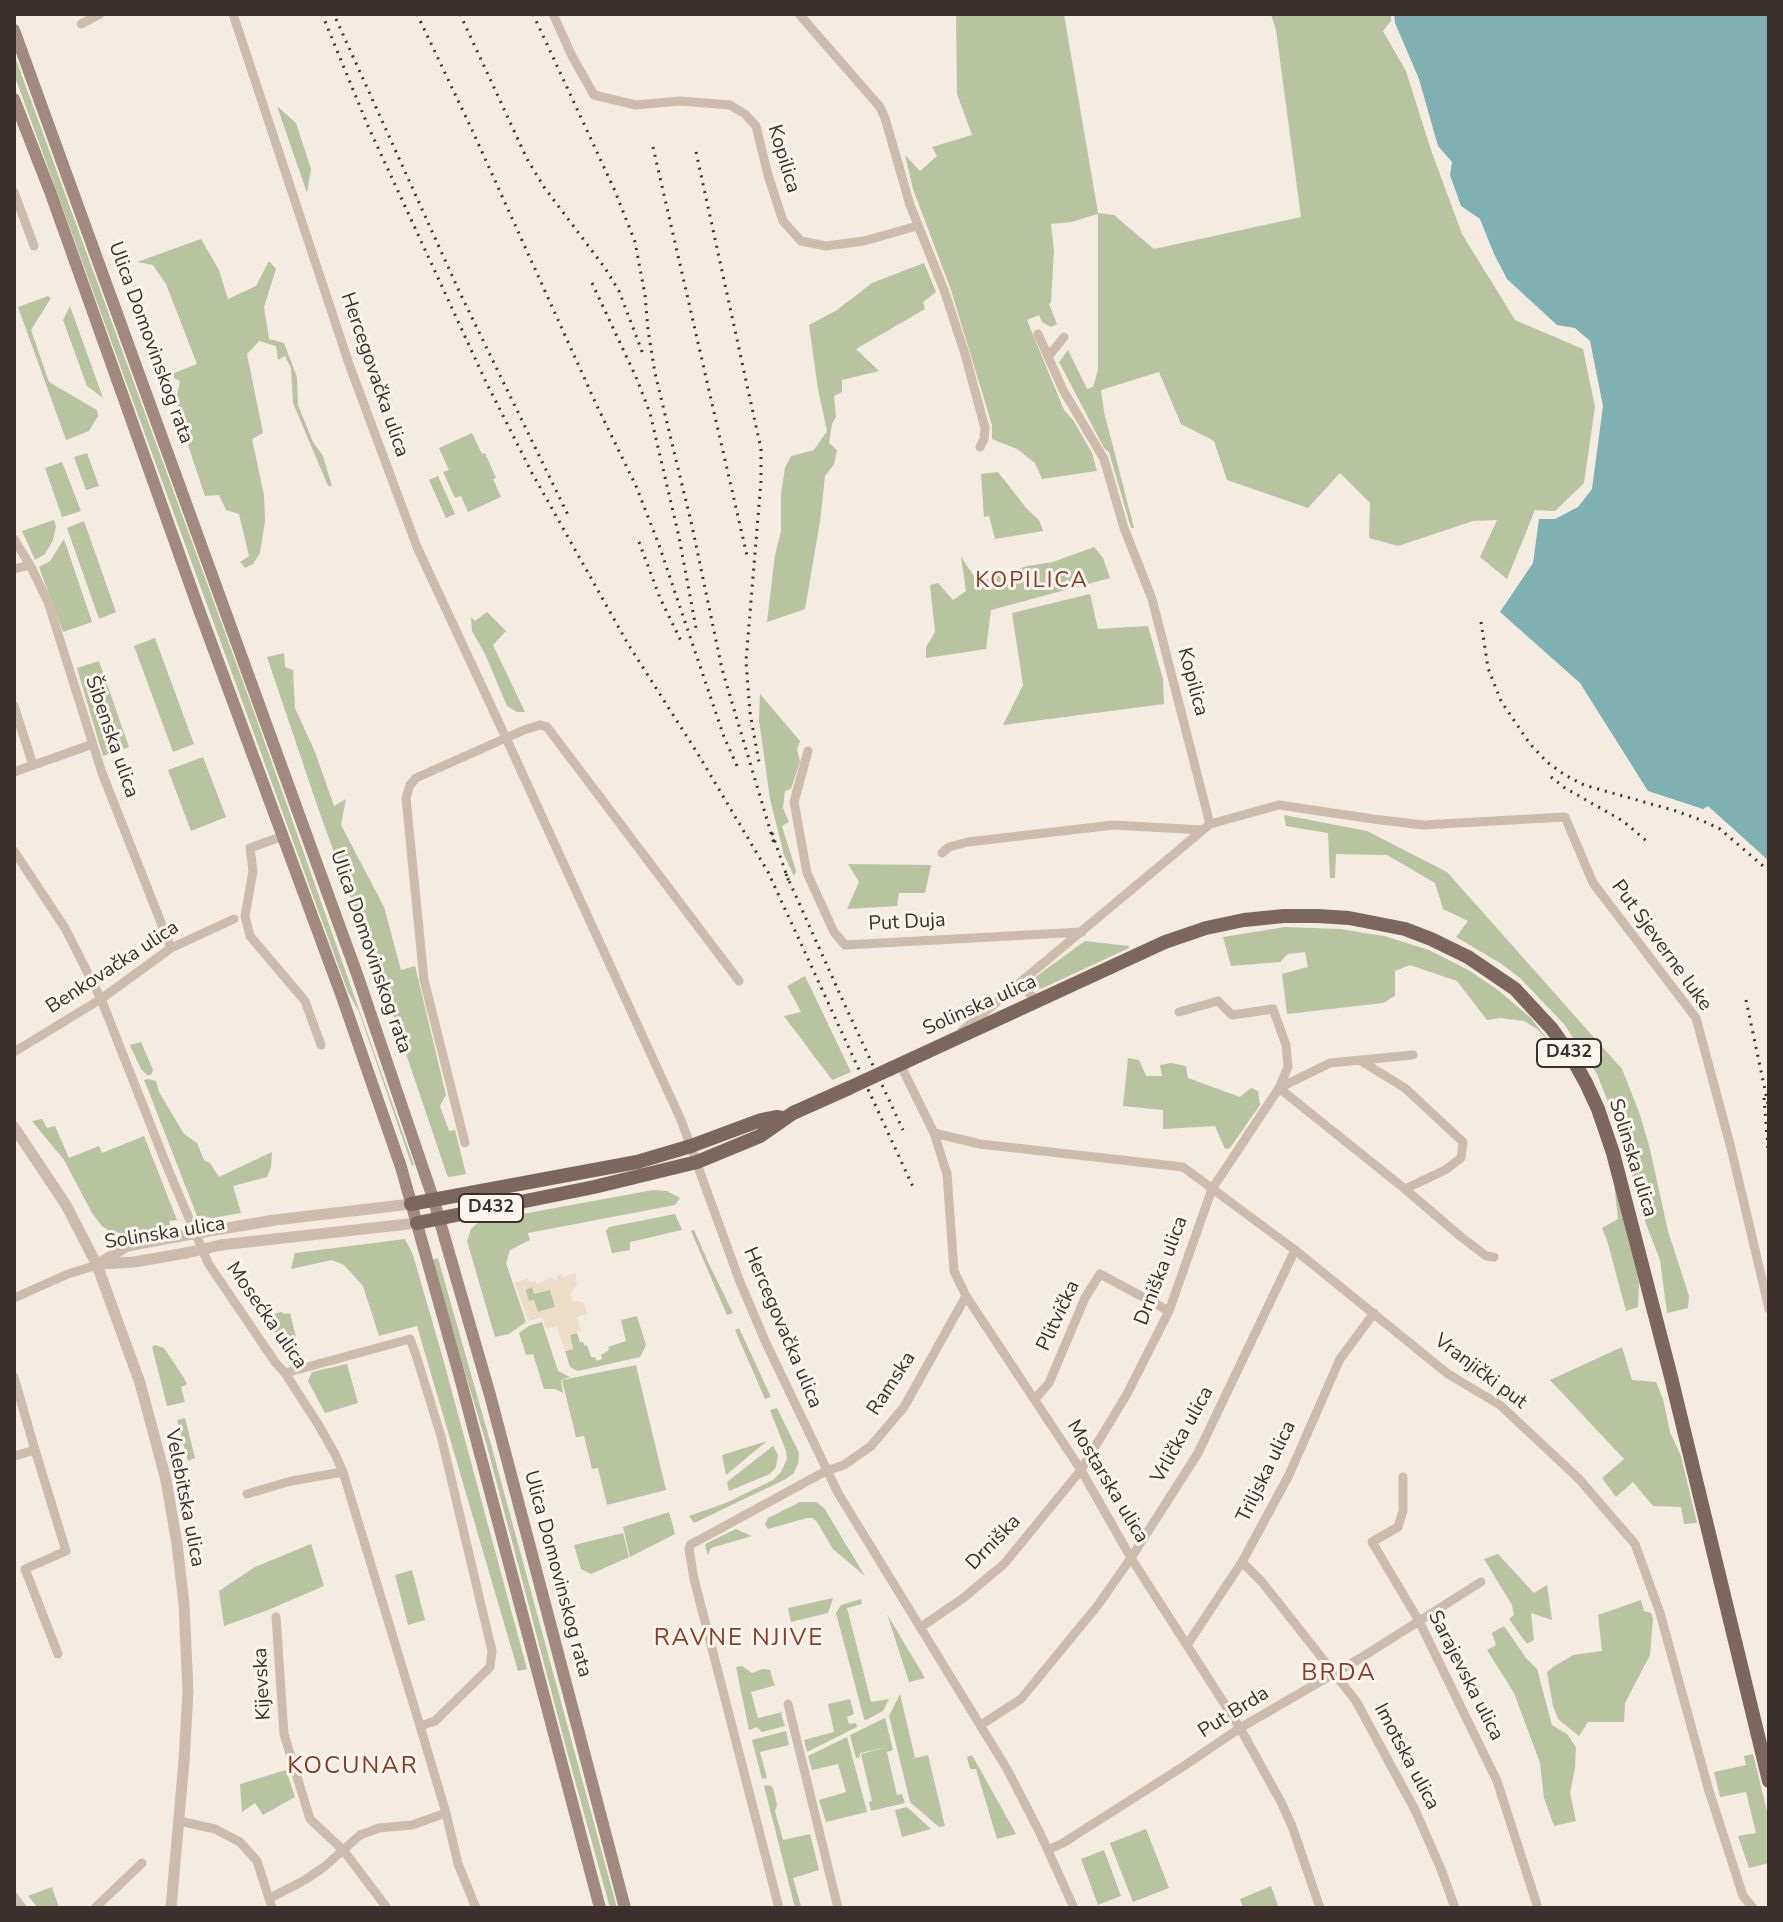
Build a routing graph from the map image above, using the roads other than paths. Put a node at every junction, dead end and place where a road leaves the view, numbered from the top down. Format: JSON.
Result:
{"nodes":[{"id":1,"x":100,"y":14,"type":"edge"},
{"id":2,"x":233,"y":14,"type":"edge"},
{"id":3,"x":553,"y":14,"type":"edge"},
{"id":4,"x":799,"y":14,"type":"edge"},
{"id":5,"x":81,"y":24,"type":"dead end"},
{"id":6,"x":14,"y":30,"type":"edge"},
{"id":7,"x":14,"y":99,"type":"edge"},
{"id":8,"x":14,"y":192,"type":"edge"},
{"id":9,"x":917,"y":226,"type":"junction"},
{"id":10,"x":34,"y":246,"type":"dead end"},
{"id":11,"x":1038,"y":334,"type":"dead end"},
{"id":12,"x":1064,"y":337,"type":"dead end"},
{"id":13,"x":1048,"y":357,"type":"junction"},
{"id":14,"x":980,"y":447,"type":"dead end"},
{"id":15,"x":14,"y":539,"type":"edge"},
{"id":16,"x":30,"y":565,"type":"junction"},
{"id":17,"x":14,"y":569,"type":"edge"},
{"id":18,"x":14,"y":706,"type":"edge"},
{"id":19,"x":506,"y":738,"type":"junction"},
{"id":20,"x":93,"y":744,"type":"junction"},
{"id":21,"x":808,"y":751,"type":"dead end"},
{"id":22,"x":33,"y":765,"type":"junction"},
{"id":23,"x":14,"y":772,"type":"edge"},
{"id":24,"x":1206,"y":827,"type":"junction"},
{"id":25,"x":283,"y":836,"type":"junction"},
{"id":26,"x":14,"y":851,"type":"edge"},
{"id":27,"x":942,"y":853,"type":"dead end"},
{"id":28,"x":234,"y":919,"type":"dead end"},
{"id":29,"x":1082,"y":932,"type":"junction"},
{"id":30,"x":171,"y":948,"type":"junction"},
{"id":31,"x":1028,"y":977,"type":"junction"},
{"id":32,"x":739,"y":981,"type":"dead end"},
{"id":33,"x":101,"y":999,"type":"junction"},
{"id":34,"x":1042,"y":1000,"type":"junction"},
{"id":35,"x":1179,"y":1012,"type":"dead end"},
{"id":36,"x":948,"y":1043,"type":"junction"},
{"id":37,"x":321,"y":1045,"type":"dead end"},
{"id":38,"x":14,"y":1052,"type":"edge"},
{"id":39,"x":1413,"y":1055,"type":"dead end"},
{"id":40,"x":1361,"y":1061,"type":"junction"},
{"id":41,"x":895,"y":1066,"type":"junction"},
{"id":42,"x":1279,"y":1088,"type":"junction"},
{"id":43,"x":784,"y":1118,"type":"junction"},
{"id":44,"x":14,"y":1127,"type":"edge"},
{"id":45,"x":934,"y":1133,"type":"junction"},
{"id":46,"x":465,"y":1143,"type":"dead end"},
{"id":47,"x":691,"y":1146,"type":"junction"},
{"id":48,"x":697,"y":1162,"type":"junction"},
{"id":49,"x":1212,"y":1189,"type":"junction"},
{"id":50,"x":1405,"y":1189,"type":"junction"},
{"id":51,"x":434,"y":1201,"type":"junction"},
{"id":52,"x":411,"y":1204,"type":"junction"},
{"id":53,"x":439,"y":1218,"type":"junction"},
{"id":54,"x":417,"y":1223,"type":"junction"},
{"id":55,"x":1295,"y":1250,"type":"junction"},
{"id":56,"x":1494,"y":1257,"type":"dead end"},
{"id":57,"x":97,"y":1265,"type":"junction"},
{"id":58,"x":966,"y":1296,"type":"junction"},
{"id":59,"x":14,"y":1298,"type":"edge"},
{"id":60,"x":1769,"y":1309,"type":"edge"},
{"id":61,"x":1169,"y":1311,"type":"junction"},
{"id":62,"x":1374,"y":1313,"type":"junction"},
{"id":63,"x":285,"y":1373,"type":"junction"},
{"id":64,"x":14,"y":1377,"type":"edge"},
{"id":65,"x":1035,"y":1399,"type":"junction"},
{"id":66,"x":35,"y":1450,"type":"junction"},
{"id":67,"x":14,"y":1456,"type":"edge"},
{"id":68,"x":1081,"y":1470,"type":"junction"},
{"id":69,"x":826,"y":1471,"type":"junction"},
{"id":70,"x":343,"y":1472,"type":"junction"},
{"id":71,"x":1403,"y":1477,"type":"dead end"},
{"id":72,"x":247,"y":1494,"type":"dead end"},
{"id":73,"x":1131,"y":1558,"type":"junction"},
{"id":74,"x":1242,"y":1562,"type":"junction"},
{"id":75,"x":1481,"y":1582,"type":"dead end"},
{"id":76,"x":276,"y":1617,"type":"dead end"},
{"id":77,"x":1419,"y":1621,"type":"junction"},
{"id":78,"x":921,"y":1627,"type":"junction"},
{"id":79,"x":1187,"y":1645,"type":"junction"},
{"id":80,"x":58,"y":1654,"type":"dead end"},
{"id":81,"x":1333,"y":1673,"type":"junction"},
{"id":82,"x":788,"y":1704,"type":"dead end"},
{"id":83,"x":981,"y":1725,"type":"junction"},
{"id":84,"x":420,"y":1726,"type":"junction"},
{"id":85,"x":1240,"y":1728,"type":"junction"},
{"id":86,"x":1769,"y":1781,"type":"edge"},
{"id":87,"x":446,"y":1813,"type":"junction"},
{"id":88,"x":179,"y":1821,"type":"junction"},
{"id":89,"x":1048,"y":1850,"type":"junction"},
{"id":90,"x":344,"y":1851,"type":"junction"},
{"id":91,"x":142,"y":1863,"type":"dead end"},
{"id":92,"x":274,"y":1896,"type":"dead end"},
{"id":93,"x":14,"y":1897,"type":"edge"},
{"id":94,"x":22,"y":1908,"type":"edge"},
{"id":95,"x":95,"y":1908,"type":"edge"},
{"id":96,"x":171,"y":1908,"type":"edge"},
{"id":97,"x":272,"y":1908,"type":"edge"},
{"id":98,"x":387,"y":1908,"type":"edge"},
{"id":99,"x":476,"y":1908,"type":"edge"},
{"id":100,"x":600,"y":1908,"type":"edge"},
{"id":101,"x":625,"y":1908,"type":"edge"},
{"id":102,"x":779,"y":1908,"type":"edge"},
{"id":103,"x":838,"y":1908,"type":"edge"},
{"id":104,"x":1074,"y":1908,"type":"edge"},
{"id":105,"x":1320,"y":1908,"type":"edge"},
{"id":106,"x":1455,"y":1908,"type":"edge"},
{"id":107,"x":1538,"y":1908,"type":"edge"},
{"id":108,"x":1753,"y":1908,"type":"edge"}],
"edges":[{"from":1,"to":5,"type":"street"},
{"from":2,"to":19,"type":"street","name":"Hercegovačka ulica"},
{"from":3,"to":9,"type":"street","name":"Kopilica"},
{"from":4,"to":9,"type":"street"},
{"from":6,"to":51,"type":"main road","name":"Ulica Domovinskog rata"},
{"from":7,"to":25,"type":"main road","name":"Ulica Domovinskog rata"},
{"from":8,"to":10,"type":"street"},
{"from":9,"to":14,"type":"street"},
{"from":11,"to":13,"type":"street","name":"Kopilica"},
{"from":12,"to":13,"type":"street"},
{"from":13,"to":24,"type":"street","name":"Kopilica"},
{"from":15,"to":16,"type":"street","name":"Šibenska ulica"},
{"from":16,"to":17,"type":"street"},
{"from":16,"to":20,"type":"street","name":"Šibenska ulica"},
{"from":18,"to":22,"type":"street"},
{"from":19,"to":32,"type":"street"},
{"from":19,"to":46,"type":"street"},
{"from":19,"to":47,"type":"street","name":"Hercegovačka ulica"},
{"from":20,"to":22,"type":"street"},
{"from":20,"to":30,"type":"street","name":"Šibenska ulica"},
{"from":21,"to":29,"type":"street","name":"Put Duja"},
{"from":22,"to":23,"type":"street"},
{"from":24,"to":27,"type":"street"},
{"from":24,"to":29,"type":"street"},
{"from":24,"to":60,"type":"street","name":"Put Sjeverne luke"},
{"from":25,"to":37,"type":"street"},
{"from":25,"to":52,"type":"main road","name":"Ulica Domovinskog rata"},
{"from":26,"to":33,"type":"street","name":"Mosećka ulica"},
{"from":28,"to":30,"type":"street","name":"Benkovačka ulica"},
{"from":29,"to":31,"type":"street"},
{"from":30,"to":33,"type":"street","name":"Benkovačka ulica"},
{"from":31,"to":34,"type":"street"},
{"from":31,"to":36,"type":"street"},
{"from":33,"to":38,"type":"street","name":"Benkovačka ulica"},
{"from":33,"to":63,"type":"street","name":"Mosećka ulica"},
{"from":34,"to":36,"type":"main road","name":"Solinska ulica","number":"D432"},
{"from":34,"to":86,"type":"main road","name":"Solinska ulica","number":"D432"},
{"from":35,"to":42,"type":"street"},
{"from":36,"to":41,"type":"main road","name":"Solinska ulica","number":"D432"},
{"from":39,"to":40,"type":"street"},
{"from":40,"to":42,"type":"street"},
{"from":40,"to":50,"type":"street"},
{"from":41,"to":43,"type":"main road","name":"Solinska ulica","number":"D432","bridge":true},
{"from":41,"to":45,"type":"street","name":"Mostarska ulica"},
{"from":42,"to":49,"type":"street","name":"Drniška ulica"},
{"from":42,"to":50,"type":"street"},
{"from":43,"to":47,"type":"main road","name":"Solinska ulica","number":"D432"},
{"from":43,"to":48,"type":"main road","name":"Solinska ulica","number":"D432"},
{"from":44,"to":57,"type":"street","name":"Velebitska ulica"},
{"from":45,"to":49,"type":"street","name":"Vranjički put"},
{"from":45,"to":58,"type":"street","name":"Mostarska ulica"},
{"from":47,"to":48,"type":"street","name":"Hercegovačka ulica"},
{"from":47,"to":51,"type":"main road","name":"Solinska ulica","number":"D432"},
{"from":48,"to":53,"type":"main road","name":"Solinska ulica","number":"D432"},
{"from":48,"to":69,"type":"street","name":"Hercegovačka ulica"},
{"from":49,"to":55,"type":"street","name":"Vranjički put"},
{"from":49,"to":61,"type":"street","name":"Drniška ulica"},
{"from":50,"to":56,"type":"street"},
{"from":51,"to":52,"type":"main road","name":"Solinska ulica","number":"D432"},
{"from":51,"to":53,"type":"main road","name":"Ulica Domovinskog rata"},
{"from":52,"to":54,"type":"main road","name":"Ulica Domovinskog rata"},
{"from":52,"to":57,"type":"street","name":"Solinska ulica","bridge":true},
{"from":53,"to":54,"type":"main road","name":"Solinska ulica","number":"D432"},
{"from":53,"to":101,"type":"main road","name":"Ulica Domovinskog rata"},
{"from":54,"to":57,"type":"street","name":"Solinska ulica","bridge":true},
{"from":54,"to":100,"type":"main road","name":"Ulica Domovinskog rata"},
{"from":55,"to":62,"type":"street","name":"Vranjički put"},
{"from":55,"to":73,"type":"street","name":"Vrlička ulica"},
{"from":57,"to":59,"type":"street"},
{"from":57,"to":88,"type":"street","name":"Velebitska ulica"},
{"from":58,"to":65,"type":"street","name":"Mostarska ulica"},
{"from":58,"to":69,"type":"street","name":"Ramska"},
{"from":61,"to":65,"type":"street","name":"Plitvička"},
{"from":61,"to":68,"type":"street","name":"Drniška ulica"},
{"from":62,"to":74,"type":"street","name":"Triljska ulica"},
{"from":62,"to":108,"type":"street","name":"Vranjički put"},
{"from":63,"to":70,"type":"street","name":"Mosećka ulica"},
{"from":63,"to":84,"type":"street"},
{"from":64,"to":66,"type":"street"},
{"from":65,"to":68,"type":"street","name":"Mostarska ulica"},
{"from":66,"to":67,"type":"street"},
{"from":66,"to":80,"type":"street"},
{"from":68,"to":73,"type":"street","name":"Mostarska ulica"},
{"from":68,"to":78,"type":"street","name":"Drniška"},
{"from":69,"to":78,"type":"street","name":"Hercegovačka ulica"},
{"from":69,"to":102,"type":"street","name":"Ramska"},
{"from":70,"to":72,"type":"street"},
{"from":70,"to":84,"type":"street","name":"Mosećka ulica"},
{"from":71,"to":77,"type":"street","name":"Sarajevska ulica"},
{"from":73,"to":79,"type":"street","name":"Mostarska ulica"},
{"from":73,"to":83,"type":"street","name":"Vrlička ulica"},
{"from":74,"to":79,"type":"street","name":"Triljska ulica"},
{"from":74,"to":81,"type":"street","name":"Imotska ulica"},
{"from":75,"to":77,"type":"street","name":"Put Brda"},
{"from":76,"to":90,"type":"street","name":"Kijevska"},
{"from":77,"to":81,"type":"street","name":"Put Brda"},
{"from":77,"to":107,"type":"street","name":"Sarajevska ulica"},
{"from":78,"to":83,"type":"street","name":"Hercegovačka ulica"},
{"from":79,"to":85,"type":"street","name":"Mostarska ulica"},
{"from":81,"to":85,"type":"street","name":"Put Brda"},
{"from":81,"to":106,"type":"street","name":"Imotska ulica"},
{"from":82,"to":103,"type":"street"},
{"from":83,"to":89,"type":"street","name":"Hercegovačka ulica"},
{"from":84,"to":87,"type":"street","name":"Mosećka ulica"},
{"from":85,"to":89,"type":"street","name":"Put Brda"},
{"from":85,"to":105,"type":"street","name":"Mostarska ulica"},
{"from":87,"to":90,"type":"street"},
{"from":87,"to":99,"type":"street","name":"Mosećka ulica"},
{"from":88,"to":96,"type":"street","name":"Velebitska ulica"},
{"from":88,"to":97,"type":"street"},
{"from":89,"to":104,"type":"street","name":"Hercegovačka ulica"},
{"from":90,"to":92,"type":"street"},
{"from":90,"to":98,"type":"street","name":"Kijevska"},
{"from":91,"to":95,"type":"street"},
{"from":93,"to":94,"type":"street"}]}
